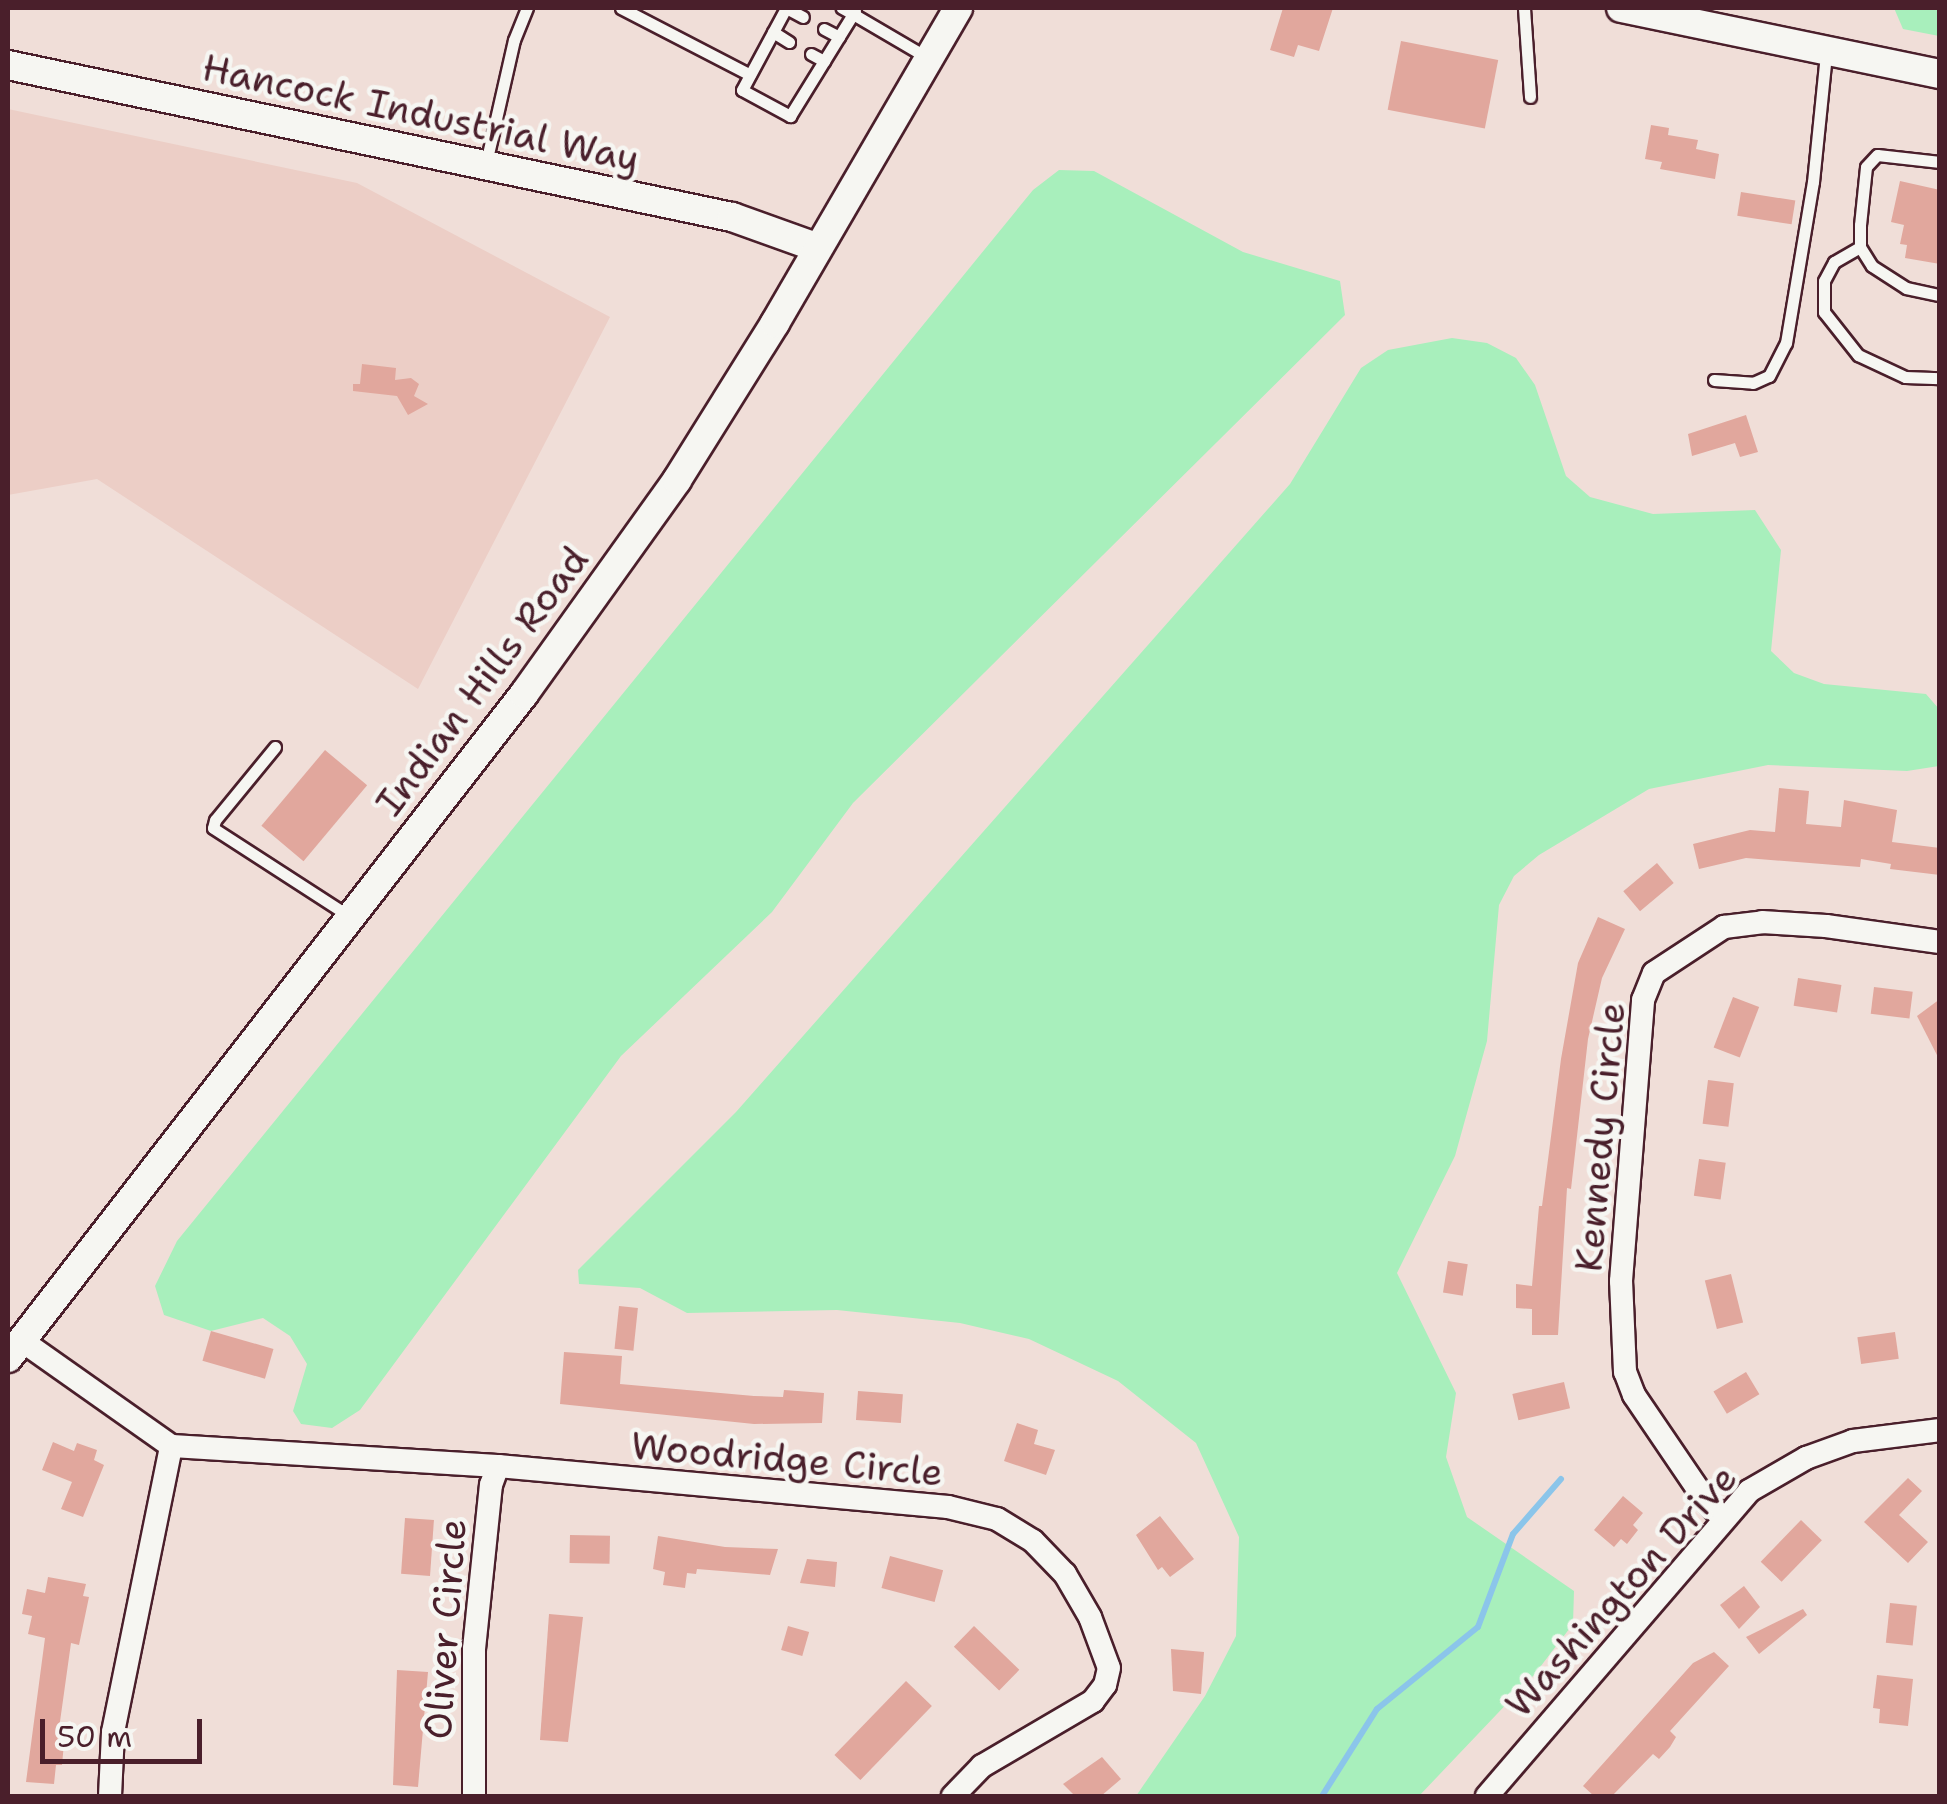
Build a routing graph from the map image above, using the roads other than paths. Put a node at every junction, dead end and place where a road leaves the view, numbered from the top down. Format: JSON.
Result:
{"nodes":[{"id":1,"x":527,"y":8,"type":"edge"},
{"id":2,"x":623,"y":8,"type":"edge"},
{"id":3,"x":786,"y":8,"type":"edge"},
{"id":4,"x":958,"y":8,"type":"edge"},
{"id":5,"x":1524,"y":8,"type":"edge"},
{"id":6,"x":1635,"y":9,"type":"edge"},
{"id":7,"x":850,"y":10,"type":"edge"},
{"id":8,"x":803,"y":18,"type":"dead end"},
{"id":9,"x":824,"y":29,"type":"dead end"},
{"id":10,"x":773,"y":32,"type":"junction"},
{"id":11,"x":838,"y":38,"type":"junction"},
{"id":12,"x":790,"y":42,"type":"dead end"},
{"id":13,"x":1826,"y":53,"type":"junction"},
{"id":14,"x":811,"y":54,"type":"dead end"},
{"id":15,"x":928,"y":58,"type":"junction"},
{"id":16,"x":824,"y":61,"type":"junction"},
{"id":17,"x":8,"y":65,"type":"edge"},
{"id":18,"x":1940,"y":74,"type":"edge"},
{"id":19,"x":750,"y":75,"type":"junction"},
{"id":20,"x":1530,"y":96,"type":"dead end"},
{"id":21,"x":1940,"y":162,"type":"edge"},
{"id":22,"x":486,"y":165,"type":"junction"},
{"id":23,"x":1860,"y":247,"type":"junction"},
{"id":24,"x":816,"y":248,"type":"junction"},
{"id":25,"x":1940,"y":295,"type":"edge"},
{"id":26,"x":1940,"y":378,"type":"edge"},
{"id":27,"x":1714,"y":380,"type":"dead end"},
{"id":28,"x":276,"y":746,"type":"dead end"},
{"id":29,"x":350,"y":917,"type":"junction"},
{"id":30,"x":1940,"y":942,"type":"edge"},
{"id":31,"x":14,"y":1349,"type":"edge"},
{"id":32,"x":1940,"y":1430,"type":"edge"},
{"id":33,"x":171,"y":1446,"type":"junction"},
{"id":34,"x":498,"y":1466,"type":"junction"},
{"id":35,"x":1724,"y":1518,"type":"junction"},
{"id":36,"x":110,"y":1796,"type":"edge"},
{"id":37,"x":474,"y":1796,"type":"edge"},
{"id":38,"x":953,"y":1796,"type":"edge"},
{"id":39,"x":1487,"y":1796,"type":"edge"}],
"edges":[{"from":1,"to":22,"type":"lane"},
{"from":2,"to":19,"type":"lane"},
{"from":3,"to":8,"type":"lane"},
{"from":3,"to":10,"type":"lane"},
{"from":4,"to":15,"type":"street","name":"Indian Hills Road"},
{"from":5,"to":20,"type":"lane"},
{"from":6,"to":13,"type":"street"},
{"from":7,"to":11,"type":"lane"},
{"from":7,"to":15,"type":"lane"},
{"from":9,"to":11,"type":"lane"},
{"from":10,"to":12,"type":"lane"},
{"from":10,"to":19,"type":"lane"},
{"from":11,"to":16,"type":"lane"},
{"from":13,"to":18,"type":"street"},
{"from":13,"to":27,"type":"lane"},
{"from":14,"to":16,"type":"lane"},
{"from":15,"to":24,"type":"street","name":"Indian Hills Road"},
{"from":16,"to":19,"type":"lane"},
{"from":17,"to":22,"type":"street","name":"Hancock Industrial Way"},
{"from":21,"to":23,"type":"lane"},
{"from":22,"to":24,"type":"street","name":"Hancock Industrial Way"},
{"from":23,"to":25,"type":"lane"},
{"from":23,"to":26,"type":"lane"},
{"from":24,"to":29,"type":"street","name":"Indian Hills Road"},
{"from":28,"to":29,"type":"lane"},
{"from":29,"to":31,"type":"street","name":"Indian Hills Road"},
{"from":30,"to":35,"type":"street","name":"Kennedy Circle"},
{"from":31,"to":33,"type":"street"},
{"from":32,"to":35,"type":"street","name":"Washington Drive"},
{"from":33,"to":34,"type":"street","name":"Woodridge Circle"},
{"from":33,"to":36,"type":"street"},
{"from":34,"to":37,"type":"street","name":"Oliver Circle"},
{"from":34,"to":38,"type":"street","name":"Woodridge Circle"},
{"from":35,"to":39,"type":"street","name":"Washington Drive"}]}
